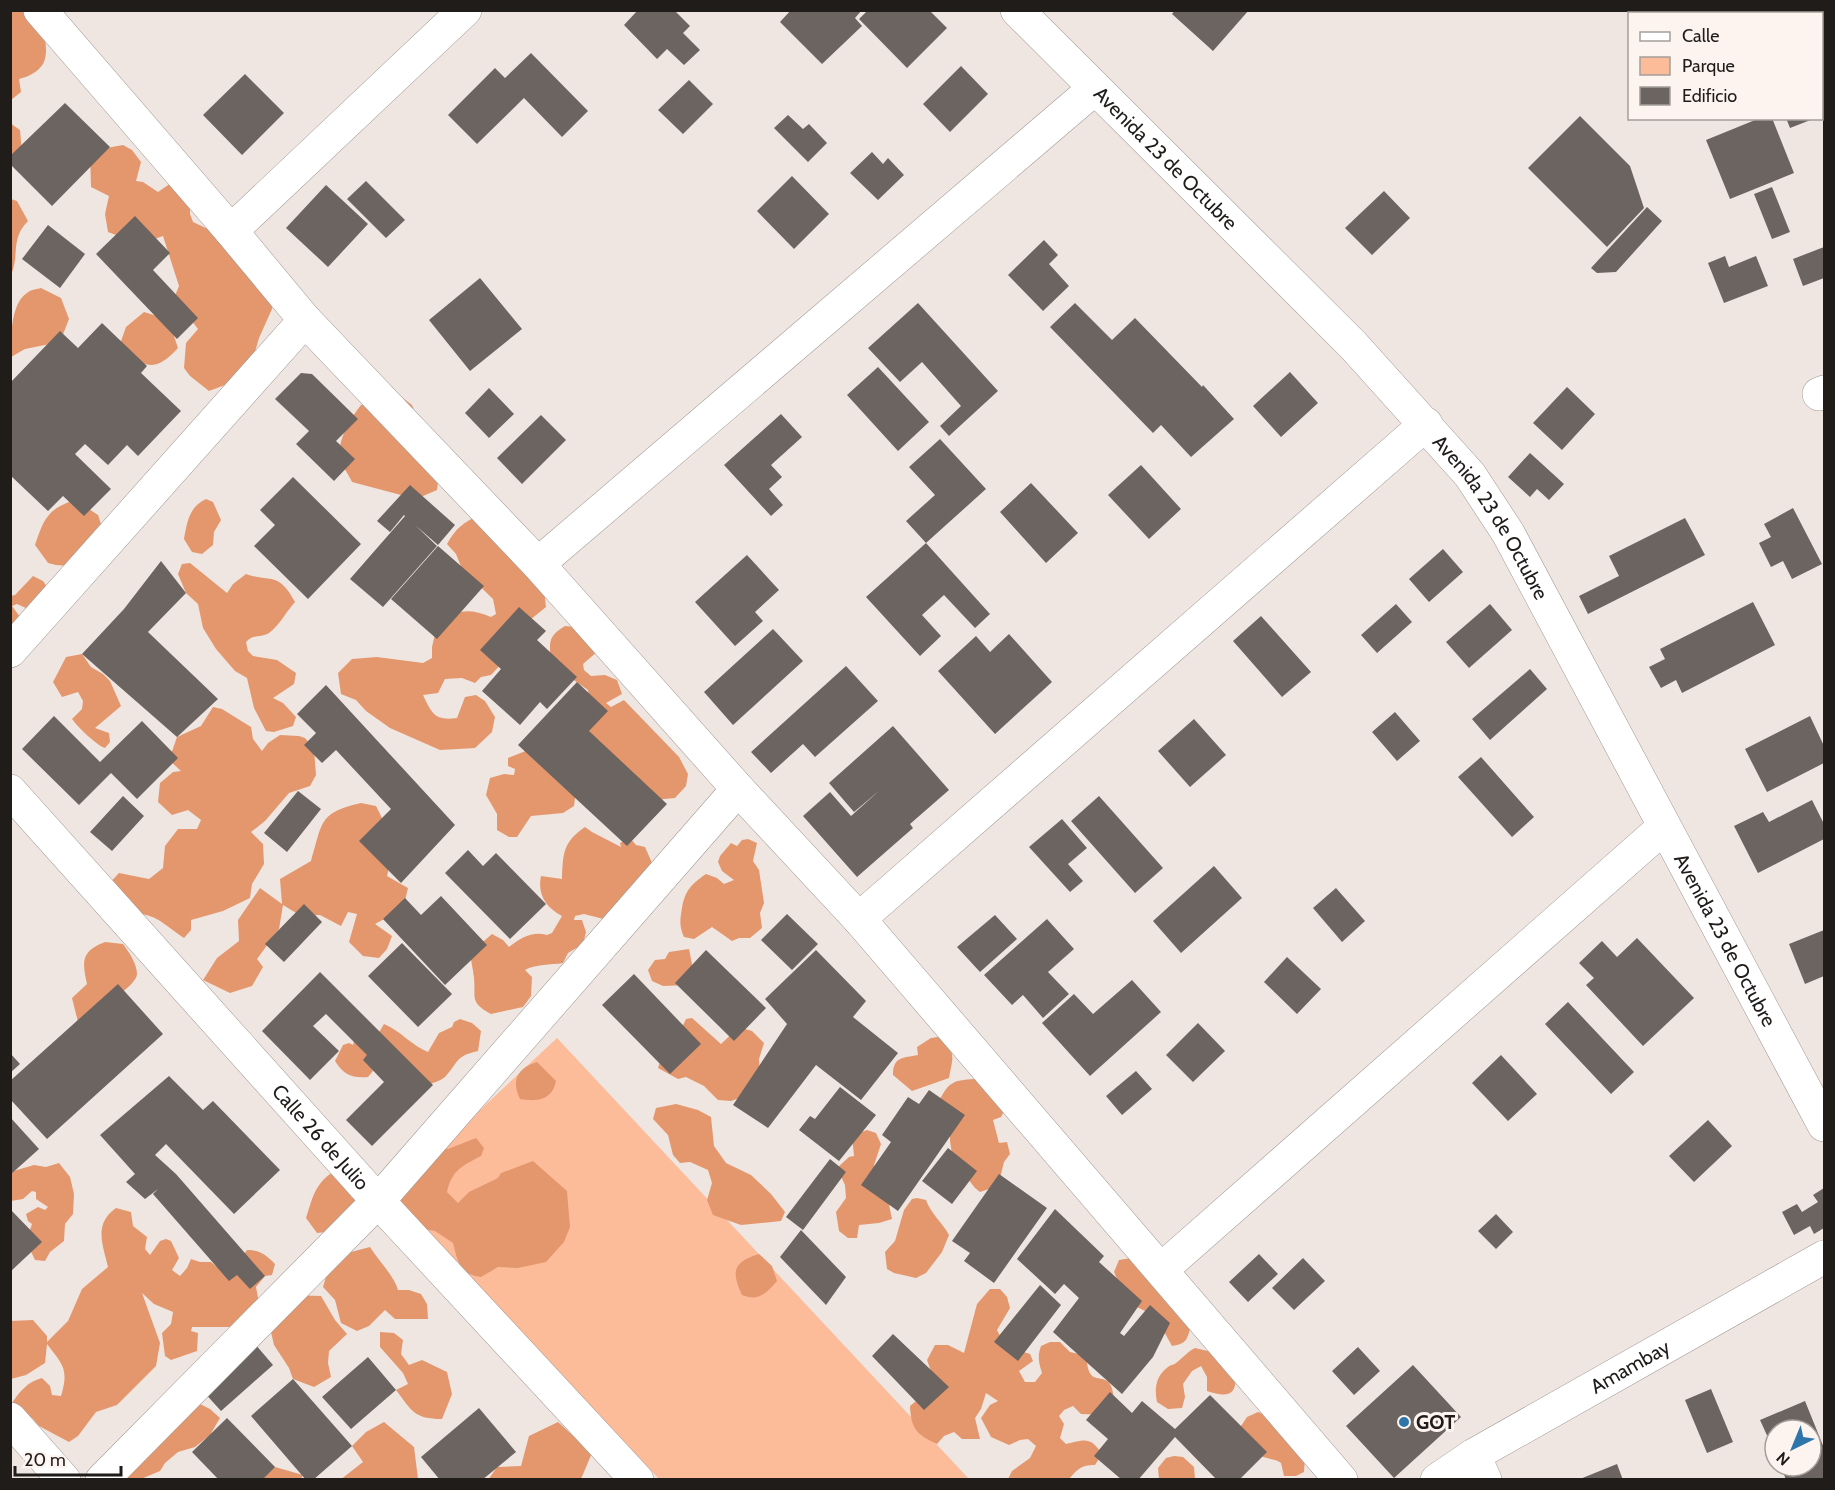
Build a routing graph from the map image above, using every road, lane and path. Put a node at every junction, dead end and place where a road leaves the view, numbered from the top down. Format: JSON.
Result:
{"nodes":[{"id":1,"x":40,"y":10,"type":"edge"},
{"id":2,"x":465,"y":10,"type":"edge"},
{"id":3,"x":1017,"y":10,"type":"edge"},
{"id":4,"x":1094,"y":89,"type":"junction"},
{"id":5,"x":231,"y":231,"type":"junction"},
{"id":6,"x":305,"y":320,"type":"junction"},
{"id":7,"x":1426,"y":424,"type":"junction"},
{"id":8,"x":538,"y":564,"type":"junction"},
{"id":9,"x":10,"y":651,"type":"edge"},
{"id":10,"x":738,"y":789,"type":"junction"},
{"id":11,"x":10,"y":790,"type":"edge"},
{"id":12,"x":1664,"y":827,"type":"junction"},
{"id":13,"x":859,"y":919,"type":"junction"},
{"id":14,"x":1824,"y":1125,"type":"edge"},
{"id":15,"x":378,"y":1201,"type":"junction"},
{"id":16,"x":1824,"y":1257,"type":"edge"},
{"id":17,"x":1161,"y":1270,"type":"junction"},
{"id":18,"x":10,"y":1419,"type":"edge"},
{"id":19,"x":1479,"y":1467,"type":"edge"},
{"id":20,"x":64,"y":1479,"type":"edge"},
{"id":21,"x":102,"y":1479,"type":"edge"},
{"id":22,"x":637,"y":1479,"type":"edge"},
{"id":23,"x":1341,"y":1479,"type":"edge"},
{"id":24,"x":1437,"y":1479,"type":"edge"}],
"edges":[{"from":1,"to":5,"type":"street"},
{"from":2,"to":5,"type":"street"},
{"from":3,"to":4,"type":"street","name":"Avenida 23 de Octubre"},
{"from":4,"to":7,"type":"street","name":"Avenida 23 de Octubre"},
{"from":4,"to":8,"type":"street"},
{"from":5,"to":6,"type":"street"},
{"from":6,"to":8,"type":"street"},
{"from":6,"to":9,"type":"street"},
{"from":7,"to":12,"type":"street","name":"Avenida 23 de Octubre"},
{"from":7,"to":13,"type":"street"},
{"from":8,"to":10,"type":"street"},
{"from":10,"to":13,"type":"street"},
{"from":10,"to":15,"type":"street"},
{"from":11,"to":15,"type":"street","name":"Calle 26 de Julio"},
{"from":12,"to":14,"type":"street","name":"Avenida 23 de Octubre"},
{"from":12,"to":17,"type":"street"},
{"from":13,"to":17,"type":"street"},
{"from":15,"to":21,"type":"street"},
{"from":15,"to":22,"type":"street","name":"Calle 26 de Julio"},
{"from":16,"to":19,"type":"street","name":"Amambay"},
{"from":17,"to":23,"type":"street"},
{"from":18,"to":20,"type":"street"},
{"from":19,"to":24,"type":"street","name":"Amambay"}]}
